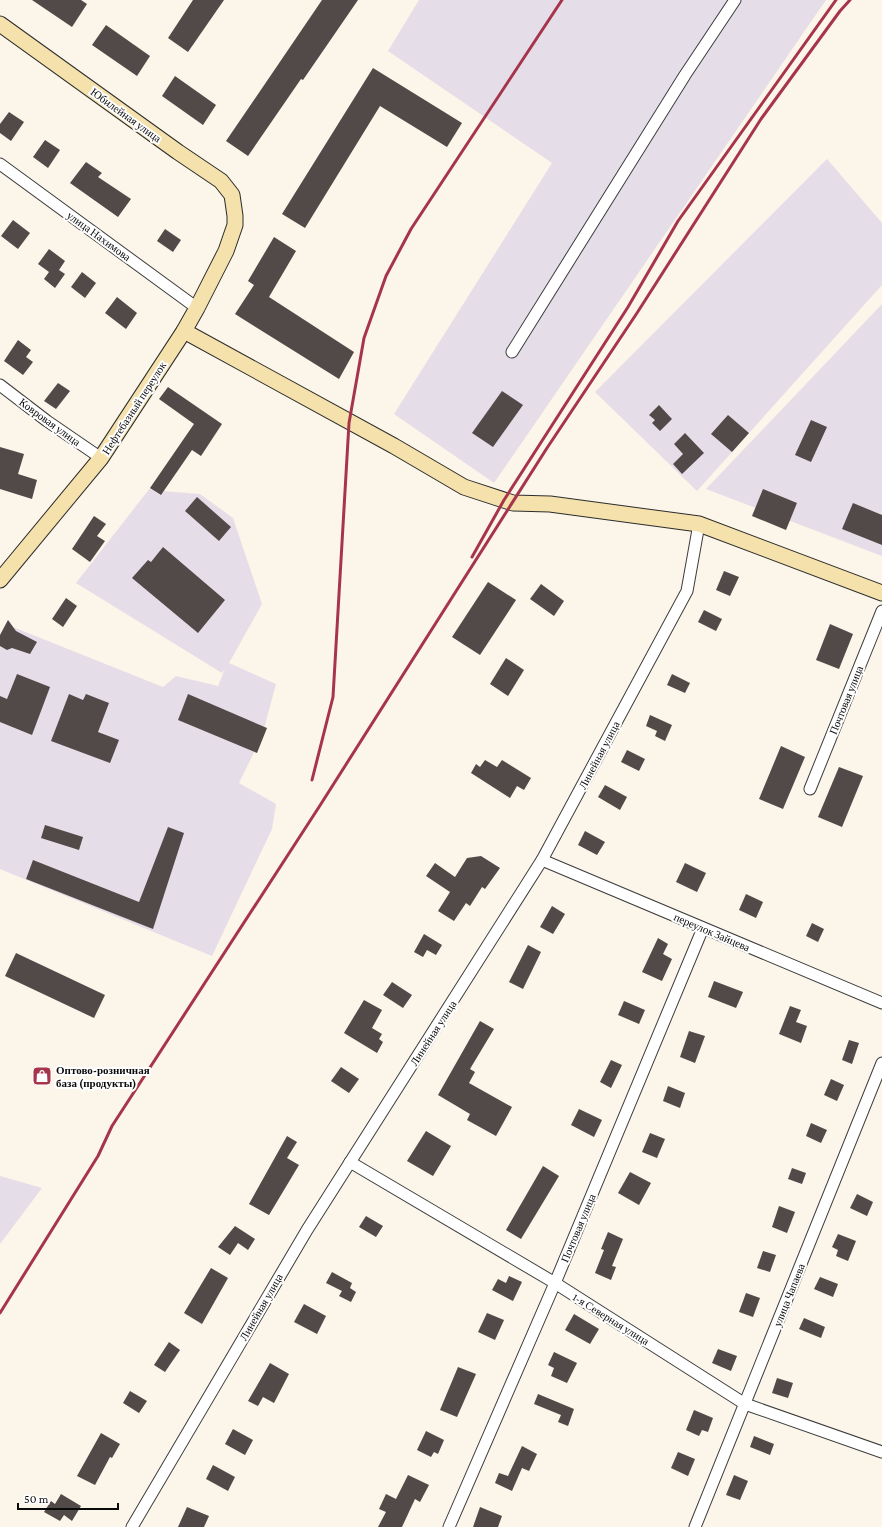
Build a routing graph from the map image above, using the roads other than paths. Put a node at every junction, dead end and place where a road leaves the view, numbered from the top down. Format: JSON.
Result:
{"nodes":[{"id":1,"x":736,"y":0,"type":"edge"},
{"id":2,"x":0,"y":24,"type":"edge"},
{"id":3,"x":0,"y":164,"type":"edge"},
{"id":4,"x":235,"y":216,"type":"joint"},
{"id":5,"x":197,"y":308,"type":"junction"},
{"id":6,"x":184,"y":331,"type":"junction"},
{"id":7,"x":512,"y":352,"type":"dead end"},
{"id":8,"x":0,"y":385,"type":"edge"},
{"id":9,"x":101,"y":458,"type":"junction"},
{"id":10,"x":699,"y":524,"type":"junction"},
{"id":11,"x":0,"y":580,"type":"edge"},
{"id":12,"x":882,"y":593,"type":"edge"},
{"id":13,"x":882,"y":611,"type":"edge"},
{"id":14,"x":810,"y":789,"type":"dead end"},
{"id":15,"x":542,"y":860,"type":"junction"},
{"id":16,"x":703,"y":928,"type":"junction"},
{"id":17,"x":882,"y":1003,"type":"edge"},
{"id":18,"x":882,"y":1063,"type":"edge"},
{"id":19,"x":350,"y":1162,"type":"junction"},
{"id":20,"x":555,"y":1283,"type":"junction"},
{"id":21,"x":745,"y":1404,"type":"junction"},
{"id":22,"x":882,"y":1452,"type":"edge"},
{"id":23,"x":132,"y":1527,"type":"edge"},
{"id":24,"x":449,"y":1527,"type":"edge"},
{"id":25,"x":695,"y":1527,"type":"edge"}],
"edges":[{"from":1,"to":7,"type":"street"},
{"from":2,"to":4,"type":"street","name":"Юбилейная улица"},
{"from":3,"to":5,"type":"street","name":"улица Нахимова"},
{"from":4,"to":5,"type":"street","name":"Нефтебазный переулок"},
{"from":5,"to":6,"type":"street","name":"Нефтебазный переулок"},
{"from":6,"to":9,"type":"street","name":"Нефтебазный переулок"},
{"from":6,"to":10,"type":"street"},
{"from":8,"to":9,"type":"street","name":"Ковровая улица"},
{"from":9,"to":11,"type":"street","name":"Нефтебазный переулок"},
{"from":10,"to":12,"type":"street"},
{"from":10,"to":15,"type":"street","name":"Линейная улица"},
{"from":13,"to":14,"type":"street","name":"Почтовая улица"},
{"from":15,"to":16,"type":"street","name":"переулок Зайцева"},
{"from":15,"to":19,"type":"street","name":"Линейная улица"},
{"from":16,"to":17,"type":"street","name":"переулок Зайцева"},
{"from":16,"to":20,"type":"street","name":"Почтовая улица"},
{"from":18,"to":21,"type":"street","name":"улица Чапаева"},
{"from":19,"to":20,"type":"street","name":"1-я Северная улица"},
{"from":19,"to":23,"type":"street","name":"Линейная улица"},
{"from":20,"to":21,"type":"street","name":"1-я Северная улица"},
{"from":20,"to":24,"type":"street","name":"Почтовая улица"},
{"from":21,"to":22,"type":"street","name":"1-я Северная улица"},
{"from":21,"to":25,"type":"street","name":"улица Чапаева"}]}
